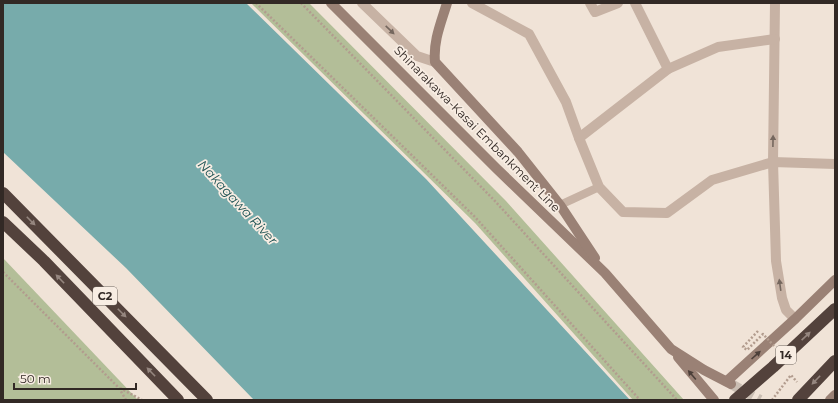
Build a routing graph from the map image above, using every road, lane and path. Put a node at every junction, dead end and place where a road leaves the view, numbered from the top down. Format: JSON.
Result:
{"nodes":[{"id":1,"x":256,"y":3,"type":"edge"},
{"id":2,"x":301,"y":3,"type":"edge"},
{"id":3,"x":331,"y":3,"type":"edge"},
{"id":4,"x":362,"y":3,"type":"edge"},
{"id":5,"x":447,"y":3,"type":"edge"},
{"id":6,"x":472,"y":3,"type":"edge"},
{"id":7,"x":590,"y":3,"type":"edge"},
{"id":8,"x":618,"y":3,"type":"edge"},
{"id":9,"x":635,"y":3,"type":"edge"},
{"id":10,"x":775,"y":3,"type":"edge"},
{"id":11,"x":775,"y":39,"type":"junction"},
{"id":12,"x":435,"y":62,"type":"junction"},
{"id":13,"x":668,"y":69,"type":"junction"},
{"id":14,"x":578,"y":138,"type":"junction"},
{"id":15,"x":773,"y":162,"type":"junction"},
{"id":16,"x":835,"y":164,"type":"edge"},
{"id":17,"x":599,"y":187,"type":"junction"},
{"id":18,"x":3,"y":193,"type":"edge"},
{"id":19,"x":560,"y":205,"type":"junction"},
{"id":20,"x":3,"y":222,"type":"edge"},
{"id":21,"x":3,"y":272,"type":"edge"},
{"id":22,"x":605,"y":273,"type":"junction"},
{"id":23,"x":835,"y":280,"type":"edge"},
{"id":24,"x":835,"y":308,"type":"edge"},
{"id":25,"x":795,"y":319,"type":"junction"},
{"id":26,"x":758,"y":332,"type":"dead end"},
{"id":27,"x":774,"y":346,"type":"dead end"},
{"id":28,"x":671,"y":349,"type":"junction"},
{"id":29,"x":835,"y":361,"type":"edge"},
{"id":30,"x":791,"y":375,"type":"dead end"},
{"id":31,"x":119,"y":388,"type":"junction"},
{"id":32,"x":835,"y":395,"type":"edge"},
{"id":33,"x":126,"y":400,"type":"edge"},
{"id":34,"x":142,"y":400,"type":"edge"},
{"id":35,"x":178,"y":400,"type":"edge"},
{"id":36,"x":207,"y":400,"type":"edge"},
{"id":37,"x":640,"y":400,"type":"edge"},
{"id":38,"x":676,"y":400,"type":"edge"},
{"id":39,"x":714,"y":400,"type":"edge"},
{"id":40,"x":735,"y":400,"type":"edge"},
{"id":41,"x":772,"y":400,"type":"edge"},
{"id":42,"x":798,"y":400,"type":"edge"},
{"id":43,"x":830,"y":400,"type":"edge"}],
"edges":[{"from":1,"to":37,"type":"path"},
{"from":2,"to":38,"type":"path"},
{"from":3,"to":22,"type":"main road","name":"Shinarakawa-Kasai Embankment Line"},
{"from":4,"to":12,"type":"street","one_way":true},
{"from":5,"to":12,"type":"main road"},
{"from":6,"to":14,"type":"street"},
{"from":7,"to":8,"type":"street"},
{"from":9,"to":13,"type":"street"},
{"from":10,"to":11,"type":"street"},
{"from":11,"to":13,"type":"street"},
{"from":15,"to":11,"type":"street","one_way":true},
{"from":12,"to":19,"type":"main road"},
{"from":13,"to":14,"type":"street"},
{"from":14,"to":17,"type":"street"},
{"from":15,"to":16,"type":"street"},
{"from":15,"to":17,"type":"street"},
{"from":25,"to":15,"type":"street","one_way":true},
{"from":17,"to":19,"type":"lane"},
{"from":18,"to":36,"type":"highway","number":"C2","one_way":true},
{"from":19,"to":22,"type":"main road"},
{"from":35,"to":20,"type":"highway","number":"C2","one_way":true},
{"from":21,"to":31,"type":"path"},
{"from":22,"to":28,"type":"main road"},
{"from":23,"to":25,"type":"main road"},
{"from":40,"to":24,"type":"highway","number":"14","one_way":true,"bridge":true},
{"from":28,"to":25,"type":"main road","one_way":true},
{"from":26,"to":27,"type":"path","bridge":true},
{"from":39,"to":28,"type":"main road","one_way":true},
{"from":29,"to":42,"type":"highway","one_way":true},
{"from":30,"to":41,"type":"path"},
{"from":31,"to":33,"type":"path"},
{"from":31,"to":34,"type":"path"},
{"from":32,"to":43,"type":"main road"}]}
